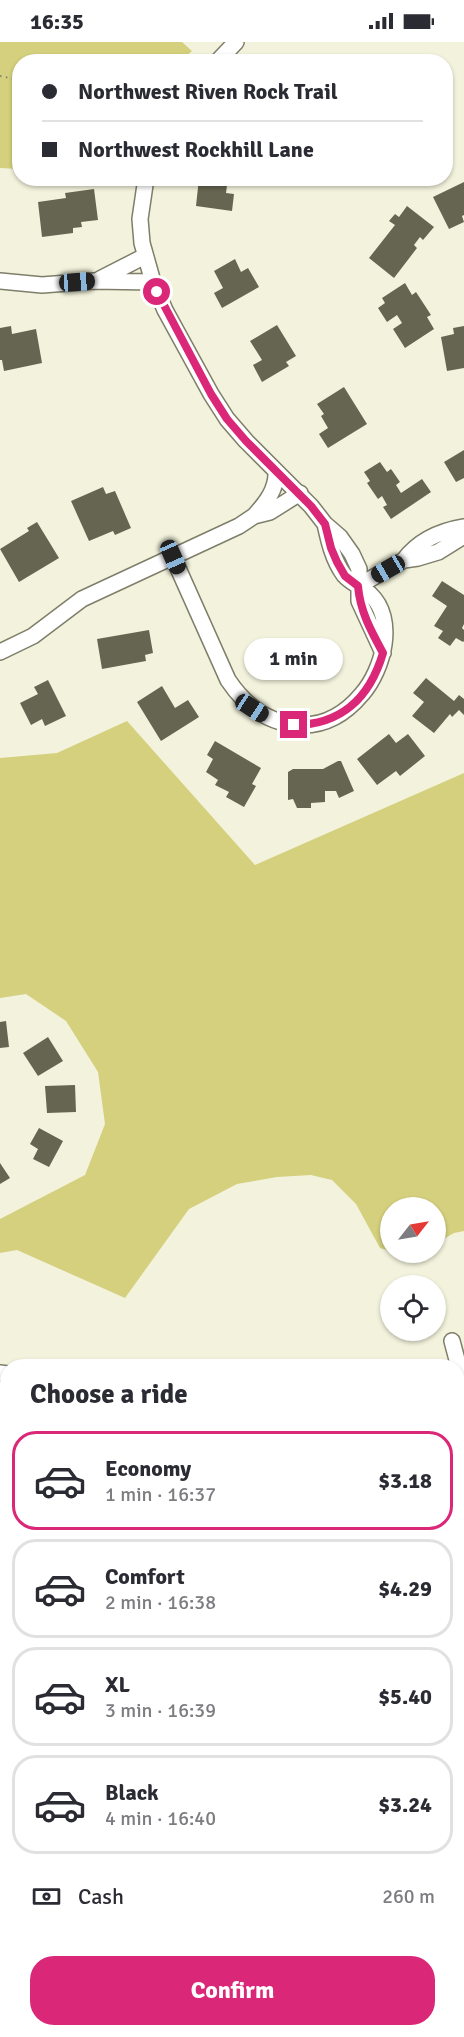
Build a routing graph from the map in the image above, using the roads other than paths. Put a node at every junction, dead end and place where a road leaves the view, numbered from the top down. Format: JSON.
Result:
{"nodes":[{"id":1,"x":236,"y":42,"type":"edge"},
{"id":2,"x":225,"y":54,"type":"edge"},
{"id":3,"x":145,"y":186,"type":"edge"},
{"id":4,"x":145,"y":256,"type":"junction"},
{"id":5,"x":0,"y":281,"type":"edge"},
{"id":6,"x":94,"y":281,"type":"junction"},
{"id":7,"x":153,"y":282,"type":"junction"},
{"id":8,"x":276,"y":471,"type":"junction"},
{"id":9,"x":300,"y":493,"type":"junction"},
{"id":10,"x":254,"y":516,"type":"junction"},
{"id":11,"x":464,"y":527,"type":"edge"},
{"id":12,"x":464,"y":536,"type":"edge"},
{"id":13,"x":173,"y":557,"type":"junction"},
{"id":14,"x":404,"y":560,"type":"junction"},
{"id":15,"x":358,"y":586,"type":"junction"},
{"id":16,"x":0,"y":652,"type":"edge"},
{"id":17,"x":452,"y":1341,"type":"dead end"},
{"id":18,"x":457,"y":1359,"type":"edge"}],
"edges":[{"from":1,"to":2,"type":"street"},
{"from":3,"to":4,"type":"street"},
{"from":4,"to":6,"type":"street"},
{"from":4,"to":7,"type":"street"},
{"from":5,"to":6,"type":"street"},
{"from":6,"to":7,"type":"street"},
{"from":7,"to":8,"type":"street"},
{"from":8,"to":9,"type":"street"},
{"from":8,"to":10,"type":"street"},
{"from":9,"to":10,"type":"street"},
{"from":9,"to":15,"type":"street"},
{"from":10,"to":13,"type":"street"},
{"from":11,"to":14,"type":"street"},
{"from":12,"to":14,"type":"street"},
{"from":13,"to":15,"type":"street"},
{"from":13,"to":16,"type":"street"},
{"from":14,"to":15,"type":"street"},
{"from":17,"to":18,"type":"street"}]}
